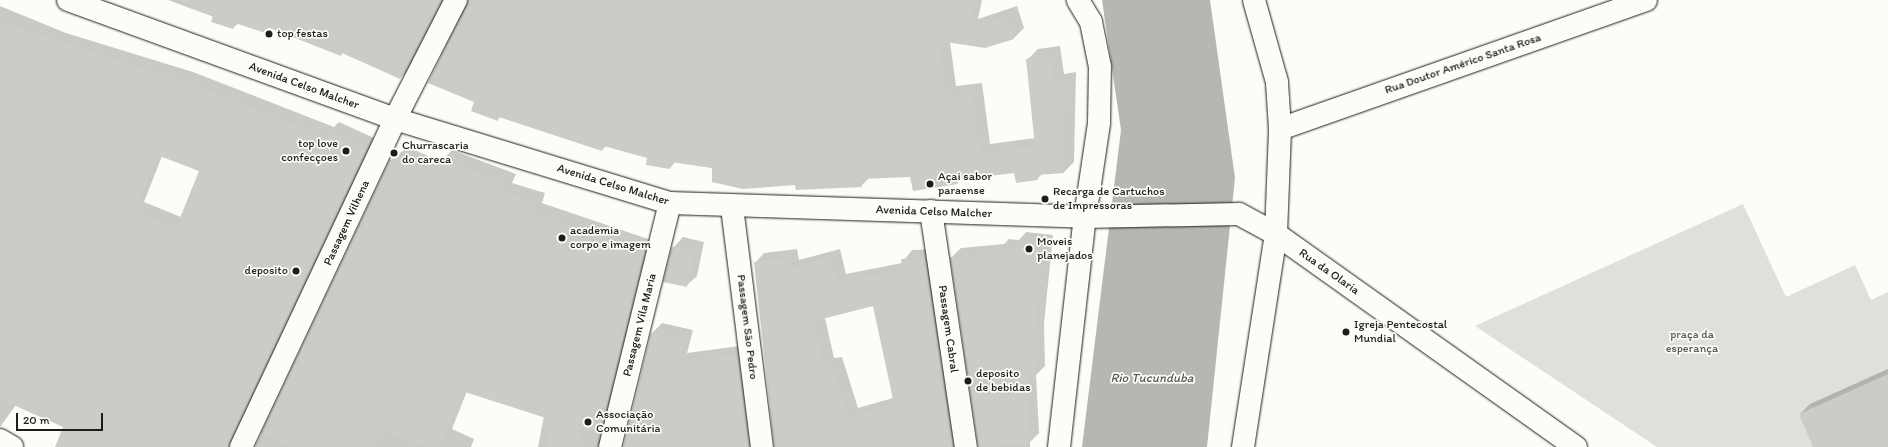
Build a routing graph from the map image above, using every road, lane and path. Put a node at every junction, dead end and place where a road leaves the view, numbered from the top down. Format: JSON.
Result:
{"nodes":[{"id":1,"x":68,"y":0,"type":"edge"},
{"id":2,"x":456,"y":0,"type":"edge"},
{"id":3,"x":1078,"y":0,"type":"edge"},
{"id":4,"x":1254,"y":0,"type":"edge"},
{"id":5,"x":1646,"y":0,"type":"edge"},
{"id":6,"x":395,"y":119,"type":"junction"},
{"id":7,"x":1280,"y":129,"type":"junction"},
{"id":8,"x":670,"y":203,"type":"junction"},
{"id":9,"x":732,"y":207,"type":"junction"},
{"id":10,"x":932,"y":211,"type":"junction"},
{"id":11,"x":1094,"y":216,"type":"junction"},
{"id":12,"x":1276,"y":234,"type":"junction"},
{"id":13,"x":0,"y":440,"type":"edge"},
{"id":14,"x":12,"y":447,"type":"edge"},
{"id":15,"x":242,"y":447,"type":"edge"},
{"id":16,"x":610,"y":447,"type":"edge"},
{"id":17,"x":762,"y":447,"type":"edge"},
{"id":18,"x":966,"y":447,"type":"edge"},
{"id":19,"x":1060,"y":447,"type":"edge"},
{"id":20,"x":1243,"y":447,"type":"edge"},
{"id":21,"x":1576,"y":447,"type":"edge"}],
"edges":[{"from":1,"to":6,"type":"street","name":"Avenida Celso Malcher"},
{"from":2,"to":6,"type":"street","name":"Passagem Vilhena"},
{"from":3,"to":11,"type":"street"},
{"from":4,"to":7,"type":"street"},
{"from":5,"to":7,"type":"street","name":"Rua Doutor Américo Santa Rosa"},
{"from":6,"to":8,"type":"street","name":"Avenida Celso Malcher"},
{"from":6,"to":15,"type":"street","name":"Passagem Vilhena"},
{"from":7,"to":12,"type":"street"},
{"from":8,"to":9,"type":"street","name":"Avenida Celso Malcher"},
{"from":8,"to":16,"type":"street","name":"Passagem Vila Maria"},
{"from":9,"to":10,"type":"street","name":"Avenida Celso Malcher"},
{"from":9,"to":17,"type":"street","name":"Passagem São Pedro"},
{"from":10,"to":11,"type":"street","name":"Avenida Celso Malcher"},
{"from":10,"to":18,"type":"street","name":"Passagem Cabral"},
{"from":11,"to":12,"type":"street","name":"Avenida Celso Malcher"},
{"from":11,"to":19,"type":"street"},
{"from":12,"to":20,"type":"street"},
{"from":12,"to":21,"type":"street","name":"Rua da Olaria"},
{"from":13,"to":14,"type":"street"}]}
